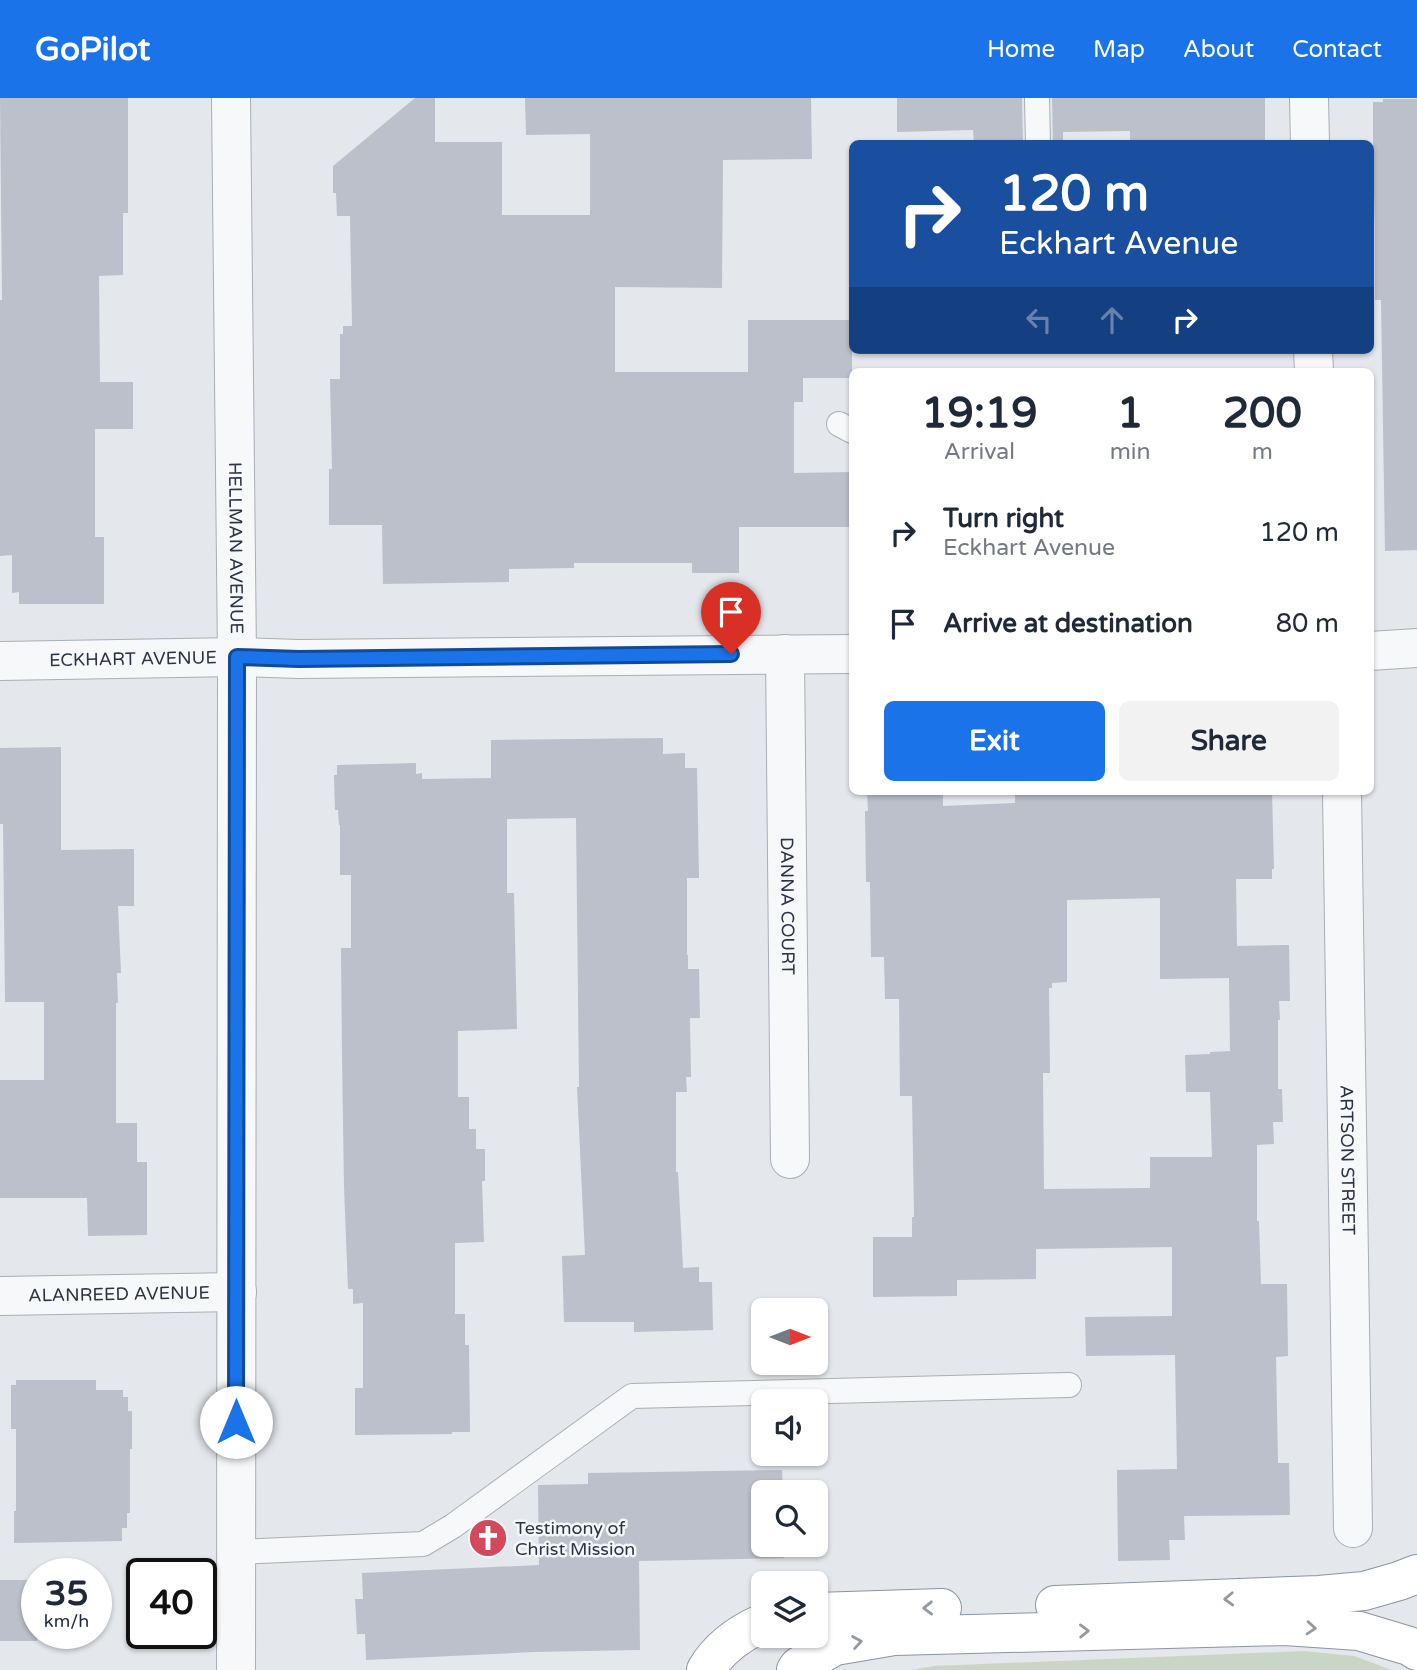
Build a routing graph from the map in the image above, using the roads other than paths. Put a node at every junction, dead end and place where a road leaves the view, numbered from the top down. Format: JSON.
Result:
{"nodes":[{"id":1,"x":231,"y":98,"type":"edge"},
{"id":2,"x":1037,"y":98,"type":"edge"},
{"id":3,"x":1309,"y":98,"type":"edge"},
{"id":4,"x":1038,"y":140,"type":"edge"},
{"id":5,"x":1310,"y":140,"type":"edge"},
{"id":6,"x":1417,"y":648,"type":"edge"},
{"id":7,"x":1374,"y":651,"type":"edge"},
{"id":8,"x":849,"y":653,"type":"edge"},
{"id":9,"x":785,"y":654,"type":"junction"},
{"id":10,"x":237,"y":657,"type":"junction"},
{"id":11,"x":0,"y":661,"type":"edge"},
{"id":12,"x":1342,"y":795,"type":"edge"},
{"id":13,"x":790,"y":1158,"type":"dead end"},
{"id":14,"x":237,"y":1292,"type":"junction"},
{"id":15,"x":0,"y":1296,"type":"edge"},
{"id":16,"x":1069,"y":1385,"type":"dead end"},
{"id":17,"x":1353,"y":1528,"type":"dead end"},
{"id":18,"x":235,"y":1552,"type":"junction"},
{"id":19,"x":1417,"y":1574,"type":"edge"},
{"id":20,"x":828,"y":1612,"type":"edge"},
{"id":21,"x":751,"y":1628,"type":"edge"},
{"id":22,"x":1417,"y":1651,"type":"edge"},
{"id":23,"x":236,"y":1670,"type":"edge"},
{"id":24,"x":706,"y":1670,"type":"edge"},
{"id":25,"x":796,"y":1670,"type":"edge"}],
"edges":[{"from":1,"to":10,"type":"street","name":"HELLMAN AVENUE"},
{"from":2,"to":4,"type":"lane"},
{"from":3,"to":5,"type":"street"},
{"from":6,"to":7,"type":"street"},
{"from":8,"to":9,"type":"street","name":"ECKHART AVENUE"},
{"from":9,"to":10,"type":"street","name":"ECKHART AVENUE"},
{"from":9,"to":13,"type":"street","name":"DANNA COURT"},
{"from":10,"to":11,"type":"street","name":"ECKHART AVENUE"},
{"from":10,"to":14,"type":"street","name":"HELLMAN AVENUE"},
{"from":12,"to":17,"type":"street","name":"ARTSON STREET"},
{"from":14,"to":15,"type":"street","name":"ALANREED AVENUE"},
{"from":14,"to":18,"type":"street","name":"HELLMAN AVENUE"},
{"from":16,"to":18,"type":"lane"},
{"from":18,"to":23,"type":"street","name":"HELLMAN AVENUE"},
{"from":19,"to":20,"type":"highway","one_way":true},
{"from":21,"to":24,"type":"highway"},
{"from":25,"to":22,"type":"highway","one_way":true}]}
